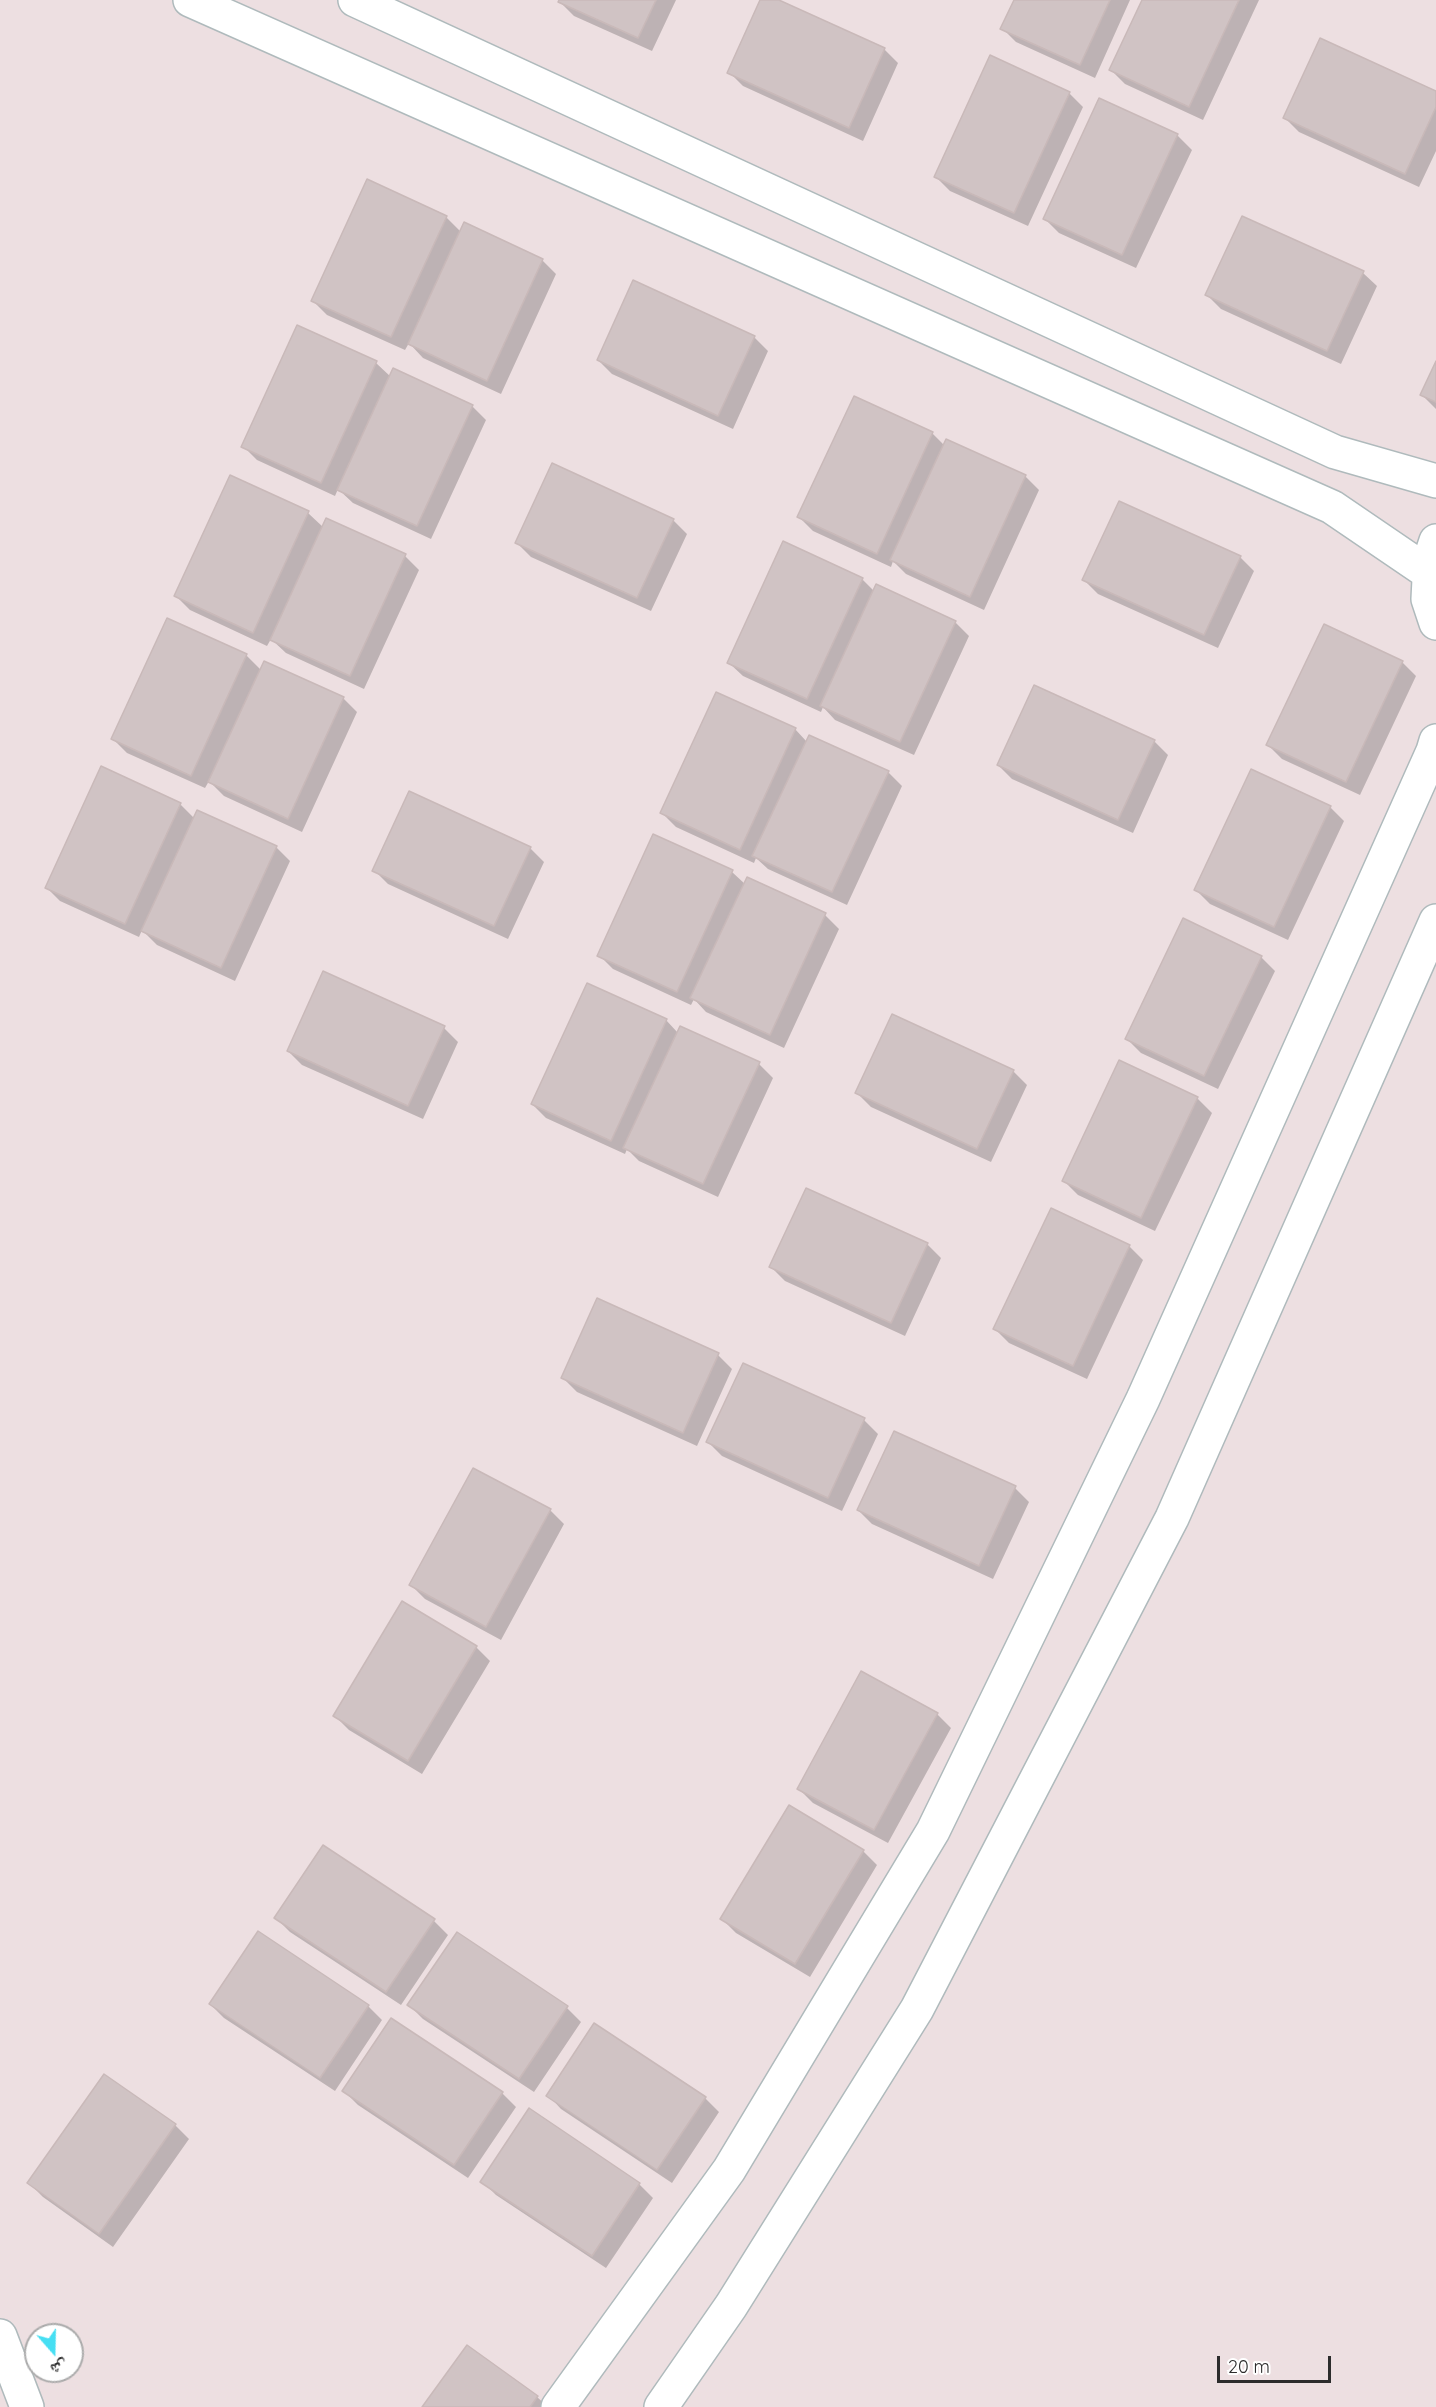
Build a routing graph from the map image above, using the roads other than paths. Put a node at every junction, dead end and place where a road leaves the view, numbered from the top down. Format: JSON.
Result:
{"nodes":[{"id":1,"x":190,"y":0,"type":"edge"},
{"id":2,"x":355,"y":0,"type":"edge"},
{"id":3,"x":1436,"y":481,"type":"edge"},
{"id":4,"x":1436,"y":541,"type":"edge"},
{"id":5,"x":1429,"y":573,"type":"junction"},
{"id":6,"x":1436,"y":623,"type":"edge"},
{"id":7,"x":1436,"y":741,"type":"edge"},
{"id":8,"x":1436,"y":921,"type":"edge"},
{"id":9,"x":0,"y":2336,"type":"edge"},
{"id":10,"x":27,"y":2407,"type":"edge"},
{"id":11,"x":558,"y":2407,"type":"edge"},
{"id":12,"x":661,"y":2407,"type":"edge"}],
"edges":[{"from":1,"to":5,"type":"street"},
{"from":2,"to":3,"type":"street"},
{"from":4,"to":5,"type":"street"},
{"from":5,"to":6,"type":"street"},
{"from":7,"to":11,"type":"street"},
{"from":8,"to":12,"type":"street"},
{"from":9,"to":10,"type":"street"}]}
